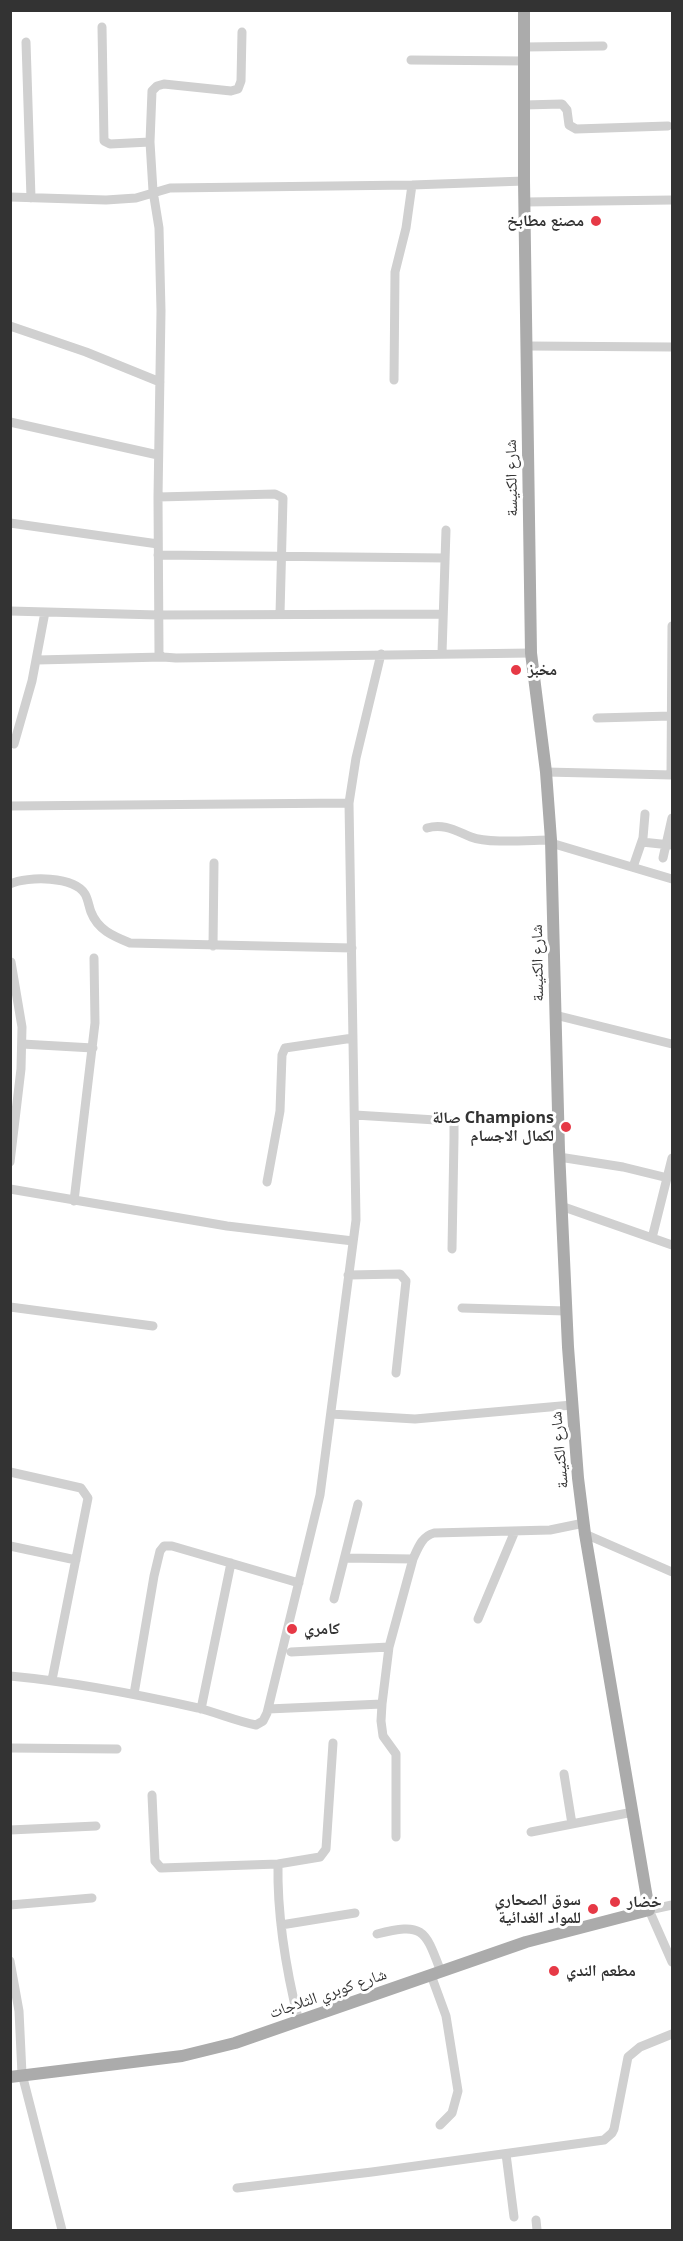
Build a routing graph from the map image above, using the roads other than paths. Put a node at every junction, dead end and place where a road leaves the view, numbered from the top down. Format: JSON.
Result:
{"nodes":[{"id":1,"x":524,"y":10,"type":"edge"},
{"id":2,"x":102,"y":27,"type":"dead end"},
{"id":3,"x":242,"y":32,"type":"dead end"},
{"id":4,"x":26,"y":42,"type":"dead end"},
{"id":5,"x":603,"y":46,"type":"dead end"},
{"id":6,"x":524,"y":47,"type":"junction"},
{"id":7,"x":411,"y":60,"type":"dead end"},
{"id":8,"x":524,"y":61,"type":"junction"},
{"id":9,"x":524,"y":105,"type":"junction"},
{"id":10,"x":668,"y":126,"type":"dead end"},
{"id":11,"x":150,"y":142,"type":"junction"},
{"id":12,"x":524,"y":181,"type":"junction"},
{"id":13,"x":412,"y":185,"type":"junction"},
{"id":14,"x":153,"y":191,"type":"junction"},
{"id":15,"x":10,"y":197,"type":"edge"},
{"id":16,"x":31,"y":198,"type":"junction"},
{"id":17,"x":672,"y":200,"type":"edge"},
{"id":18,"x":525,"y":202,"type":"junction"},
{"id":19,"x":10,"y":326,"type":"edge"},
{"id":20,"x":528,"y":346,"type":"junction"},
{"id":21,"x":672,"y":346,"type":"edge"},
{"id":22,"x":394,"y":381,"type":"dead end"},
{"id":23,"x":160,"y":382,"type":"junction"},
{"id":24,"x":10,"y":422,"type":"edge"},
{"id":25,"x":158,"y":455,"type":"junction"},
{"id":26,"x":158,"y":497,"type":"junction"},
{"id":27,"x":10,"y":523,"type":"edge"},
{"id":28,"x":446,"y":530,"type":"dead end"},
{"id":29,"x":158,"y":544,"type":"junction"},
{"id":30,"x":158,"y":555,"type":"junction"},
{"id":31,"x":283,"y":556,"type":"junction"},
{"id":32,"x":446,"y":558,"type":"junction"},
{"id":33,"x":10,"y":611,"type":"edge"},
{"id":34,"x":45,"y":612,"type":"junction"},
{"id":35,"x":280,"y":614,"type":"junction"},
{"id":36,"x":443,"y":614,"type":"junction"},
{"id":37,"x":158,"y":615,"type":"junction"},
{"id":38,"x":672,"y":626,"type":"edge"},
{"id":39,"x":672,"y":652,"type":"edge"},
{"id":40,"x":442,"y":653,"type":"junction"},
{"id":41,"x":531,"y":653,"type":"junction"},
{"id":42,"x":381,"y":654,"type":"junction"},
{"id":43,"x":164,"y":657,"type":"junction"},
{"id":44,"x":37,"y":660,"type":"junction"},
{"id":45,"x":671,"y":716,"type":"edge"},
{"id":46,"x":597,"y":718,"type":"dead end"},
{"id":47,"x":14,"y":744,"type":"dead end"},
{"id":48,"x":546,"y":772,"type":"junction"},
{"id":49,"x":672,"y":775,"type":"edge"},
{"id":50,"x":349,"y":803,"type":"junction"},
{"id":51,"x":10,"y":806,"type":"edge"},
{"id":52,"x":645,"y":814,"type":"dead end"},
{"id":53,"x":672,"y":818,"type":"edge"},
{"id":54,"x":427,"y":828,"type":"dead end"},
{"id":55,"x":551,"y":842,"type":"junction"},
{"id":56,"x":642,"y":842,"type":"junction"},
{"id":57,"x":669,"y":845,"type":"edge"},
{"id":58,"x":663,"y":858,"type":"dead end"},
{"id":59,"x":214,"y":863,"type":"dead end"},
{"id":60,"x":633,"y":867,"type":"junction"},
{"id":61,"x":672,"y":879,"type":"edge"},
{"id":62,"x":10,"y":884,"type":"edge"},
{"id":63,"x":213,"y":946,"type":"junction"},
{"id":64,"x":352,"y":948,"type":"junction"},
{"id":65,"x":94,"y":958,"type":"dead end"},
{"id":66,"x":11,"y":962,"type":"edge"},
{"id":67,"x":555,"y":1015,"type":"junction"},
{"id":68,"x":353,"y":1038,"type":"junction"},
{"id":69,"x":21,"y":1044,"type":"junction"},
{"id":70,"x":672,"y":1044,"type":"edge"},
{"id":71,"x":93,"y":1048,"type":"junction"},
{"id":72,"x":355,"y":1115,"type":"junction"},
{"id":73,"x":559,"y":1157,"type":"junction"},
{"id":74,"x":672,"y":1158,"type":"edge"},
{"id":75,"x":10,"y":1162,"type":"edge"},
{"id":76,"x":668,"y":1178,"type":"junction"},
{"id":77,"x":267,"y":1182,"type":"dead end"},
{"id":78,"x":10,"y":1189,"type":"edge"},
{"id":79,"x":75,"y":1201,"type":"junction"},
{"id":80,"x":561,"y":1206,"type":"junction"},
{"id":81,"x":652,"y":1238,"type":"junction"},
{"id":82,"x":353,"y":1241,"type":"junction"},
{"id":83,"x":672,"y":1245,"type":"edge"},
{"id":84,"x":452,"y":1249,"type":"dead end"},
{"id":85,"x":348,"y":1275,"type":"junction"},
{"id":86,"x":10,"y":1307,"type":"edge"},
{"id":87,"x":462,"y":1308,"type":"dead end"},
{"id":88,"x":566,"y":1311,"type":"junction"},
{"id":89,"x":153,"y":1326,"type":"dead end"},
{"id":90,"x":396,"y":1372,"type":"dead end"},
{"id":91,"x":572,"y":1405,"type":"junction"},
{"id":92,"x":332,"y":1414,"type":"junction"},
{"id":93,"x":10,"y":1472,"type":"edge"},
{"id":94,"x":358,"y":1504,"type":"dead end"},
{"id":95,"x":585,"y":1528,"type":"junction"},
{"id":96,"x":515,"y":1531,"type":"junction"},
{"id":97,"x":10,"y":1545,"type":"edge"},
{"id":98,"x":345,"y":1558,"type":"junction"},
{"id":99,"x":413,"y":1559,"type":"junction"},
{"id":100,"x":76,"y":1560,"type":"junction"},
{"id":101,"x":231,"y":1563,"type":"junction"},
{"id":102,"x":672,"y":1572,"type":"edge"},
{"id":103,"x":299,"y":1583,"type":"junction"},
{"id":104,"x":334,"y":1599,"type":"dead end"},
{"id":105,"x":478,"y":1619,"type":"dead end"},
{"id":106,"x":389,"y":1647,"type":"junction"},
{"id":107,"x":291,"y":1652,"type":"dead end"},
{"id":108,"x":10,"y":1676,"type":"edge"},
{"id":109,"x":52,"y":1680,"type":"junction"},
{"id":110,"x":134,"y":1694,"type":"junction"},
{"id":111,"x":382,"y":1704,"type":"junction"},
{"id":112,"x":201,"y":1709,"type":"junction"},
{"id":113,"x":268,"y":1709,"type":"junction"},
{"id":114,"x":333,"y":1743,"type":"dead end"},
{"id":115,"x":10,"y":1748,"type":"edge"},
{"id":116,"x":117,"y":1749,"type":"dead end"},
{"id":117,"x":564,"y":1774,"type":"dead end"},
{"id":118,"x":152,"y":1795,"type":"dead end"},
{"id":119,"x":633,"y":1812,"type":"junction"},
{"id":120,"x":572,"y":1824,"type":"junction"},
{"id":121,"x":96,"y":1826,"type":"dead end"},
{"id":122,"x":10,"y":1830,"type":"edge"},
{"id":123,"x":531,"y":1832,"type":"dead end"},
{"id":124,"x":396,"y":1838,"type":"dead end"},
{"id":125,"x":278,"y":1864,"type":"junction"},
{"id":126,"x":92,"y":1898,"type":"dead end"},
{"id":127,"x":10,"y":1905,"type":"edge"},
{"id":128,"x":672,"y":1905,"type":"edge"},
{"id":129,"x":649,"y":1910,"type":"junction"},
{"id":130,"x":355,"y":1913,"type":"dead end"},
{"id":131,"x":281,"y":1925,"type":"junction"},
{"id":132,"x":378,"y":1934,"type":"dead end"},
{"id":133,"x":10,"y":1961,"type":"edge"},
{"id":134,"x":672,"y":1962,"type":"edge"},
{"id":135,"x":436,"y":1973,"type":"junction"},
{"id":136,"x":298,"y":2022,"type":"junction"},
{"id":137,"x":672,"y":2034,"type":"edge"},
{"id":138,"x":16,"y":2075,"type":"edge"},
{"id":139,"x":440,"y":2125,"type":"dead end"},
{"id":140,"x":506,"y":2154,"type":"junction"},
{"id":141,"x":237,"y":2188,"type":"dead end"},
{"id":142,"x":514,"y":2217,"type":"dead end"},
{"id":143,"x":536,"y":2220,"type":"dead end"},
{"id":144,"x":62,"y":2230,"type":"edge"},
{"id":145,"x":537,"y":2230,"type":"edge"}],
"edges":[{"from":1,"to":6,"type":"main road","name":"شارع الكنيسة"},
{"from":2,"to":11,"type":"street"},
{"from":3,"to":11,"type":"street"},
{"from":4,"to":16,"type":"street"},
{"from":5,"to":6,"type":"street"},
{"from":6,"to":8,"type":"main road","name":"شارع الكنيسة"},
{"from":7,"to":8,"type":"street"},
{"from":8,"to":9,"type":"main road","name":"شارع الكنيسة"},
{"from":9,"to":10,"type":"street"},
{"from":9,"to":12,"type":"main road","name":"شارع الكنيسة"},
{"from":11,"to":14,"type":"street"},
{"from":12,"to":13,"type":"street"},
{"from":12,"to":18,"type":"main road","name":"شارع الكنيسة"},
{"from":13,"to":14,"type":"street"},
{"from":13,"to":22,"type":"street"},
{"from":14,"to":16,"type":"street"},
{"from":14,"to":23,"type":"street"},
{"from":15,"to":16,"type":"street"},
{"from":17,"to":18,"type":"street"},
{"from":18,"to":20,"type":"main road","name":"شارع الكنيسة"},
{"from":19,"to":23,"type":"street"},
{"from":20,"to":21,"type":"street"},
{"from":20,"to":41,"type":"main road","name":"شارع الكنيسة"},
{"from":23,"to":25,"type":"street"},
{"from":24,"to":25,"type":"street"},
{"from":25,"to":26,"type":"street"},
{"from":26,"to":29,"type":"street"},
{"from":26,"to":31,"type":"street"},
{"from":27,"to":29,"type":"street"},
{"from":28,"to":32,"type":"street"},
{"from":29,"to":30,"type":"street"},
{"from":30,"to":31,"type":"street"},
{"from":30,"to":37,"type":"street"},
{"from":31,"to":32,"type":"street"},
{"from":31,"to":35,"type":"street"},
{"from":32,"to":36,"type":"street"},
{"from":33,"to":34,"type":"street"},
{"from":34,"to":37,"type":"street"},
{"from":34,"to":44,"type":"street"},
{"from":35,"to":36,"type":"street"},
{"from":35,"to":37,"type":"street"},
{"from":36,"to":40,"type":"street"},
{"from":37,"to":43,"type":"street"},
{"from":38,"to":39,"type":"street"},
{"from":39,"to":45,"type":"street"},
{"from":40,"to":41,"type":"street"},
{"from":40,"to":42,"type":"street"},
{"from":41,"to":48,"type":"main road","name":"شارع الكنيسة"},
{"from":42,"to":43,"type":"street"},
{"from":42,"to":50,"type":"street"},
{"from":43,"to":44,"type":"street"},
{"from":44,"to":47,"type":"street"},
{"from":45,"to":46,"type":"street"},
{"from":45,"to":49,"type":"street"},
{"from":48,"to":49,"type":"street"},
{"from":48,"to":55,"type":"main road","name":"شارع الكنيسة"},
{"from":50,"to":51,"type":"street"},
{"from":50,"to":64,"type":"street"},
{"from":52,"to":56,"type":"street"},
{"from":53,"to":57,"type":"street"},
{"from":54,"to":55,"type":"street"},
{"from":55,"to":60,"type":"street"},
{"from":55,"to":67,"type":"main road","name":"شارع الكنيسة"},
{"from":56,"to":57,"type":"street"},
{"from":56,"to":60,"type":"street"},
{"from":57,"to":58,"type":"street"},
{"from":59,"to":63,"type":"street"},
{"from":60,"to":61,"type":"street"},
{"from":62,"to":63,"type":"street"},
{"from":63,"to":64,"type":"street"},
{"from":64,"to":68,"type":"street"},
{"from":65,"to":71,"type":"street"},
{"from":66,"to":69,"type":"street"},
{"from":67,"to":70,"type":"street"},
{"from":67,"to":73,"type":"main road","name":"شارع الكنيسة"},
{"from":68,"to":72,"type":"street"},
{"from":68,"to":77,"type":"street"},
{"from":69,"to":71,"type":"street"},
{"from":69,"to":75,"type":"street"},
{"from":71,"to":79,"type":"street"},
{"from":72,"to":82,"type":"street"},
{"from":72,"to":84,"type":"street"},
{"from":73,"to":76,"type":"street"},
{"from":73,"to":80,"type":"main road","name":"شارع الكنيسة"},
{"from":74,"to":76,"type":"street"},
{"from":76,"to":81,"type":"street"},
{"from":78,"to":79,"type":"street"},
{"from":79,"to":82,"type":"street"},
{"from":80,"to":81,"type":"street"},
{"from":80,"to":88,"type":"main road","name":"شارع الكنيسة"},
{"from":81,"to":83,"type":"street"},
{"from":82,"to":85,"type":"street"},
{"from":85,"to":90,"type":"street"},
{"from":85,"to":92,"type":"street"},
{"from":86,"to":89,"type":"street"},
{"from":87,"to":88,"type":"street"},
{"from":88,"to":91,"type":"main road","name":"شارع الكنيسة"},
{"from":91,"to":92,"type":"street"},
{"from":91,"to":95,"type":"main road","name":"شارع الكنيسة"},
{"from":92,"to":103,"type":"street"},
{"from":93,"to":100,"type":"street"},
{"from":94,"to":98,"type":"street"},
{"from":95,"to":96,"type":"street"},
{"from":95,"to":102,"type":"street"},
{"from":95,"to":119,"type":"main road","name":"شارع الكنيسة"},
{"from":96,"to":99,"type":"street"},
{"from":96,"to":105,"type":"street"},
{"from":97,"to":100,"type":"street"},
{"from":98,"to":99,"type":"street"},
{"from":98,"to":104,"type":"street"},
{"from":99,"to":106,"type":"street"},
{"from":100,"to":109,"type":"street"},
{"from":101,"to":103,"type":"street"},
{"from":101,"to":110,"type":"street"},
{"from":101,"to":112,"type":"street"},
{"from":103,"to":113,"type":"street"},
{"from":106,"to":107,"type":"street"},
{"from":106,"to":111,"type":"street"},
{"from":108,"to":109,"type":"street"},
{"from":109,"to":110,"type":"street"},
{"from":110,"to":112,"type":"street"},
{"from":111,"to":113,"type":"street"},
{"from":111,"to":124,"type":"street"},
{"from":112,"to":113,"type":"street"},
{"from":114,"to":125,"type":"street"},
{"from":115,"to":116,"type":"street"},
{"from":117,"to":120,"type":"street"},
{"from":118,"to":125,"type":"street"},
{"from":119,"to":120,"type":"street"},
{"from":119,"to":129,"type":"main road","name":"شارع الكنيسة"},
{"from":120,"to":123,"type":"street"},
{"from":121,"to":122,"type":"street"},
{"from":125,"to":131,"type":"street"},
{"from":126,"to":127,"type":"street"},
{"from":128,"to":129,"type":"street"},
{"from":129,"to":134,"type":"street"},
{"from":129,"to":135,"type":"main road","name":"شارع كوبري الثلاجات"},
{"from":130,"to":131,"type":"street"},
{"from":131,"to":136,"type":"street"},
{"from":132,"to":135,"type":"street"},
{"from":133,"to":138,"type":"street"},
{"from":135,"to":136,"type":"main road","name":"شارع كوبري الثلاجات"},
{"from":135,"to":139,"type":"street"},
{"from":136,"to":138,"type":"main road","name":"شارع كوبري الثلاجات"},
{"from":137,"to":140,"type":"street"},
{"from":138,"to":144,"type":"street"},
{"from":140,"to":141,"type":"street"},
{"from":140,"to":142,"type":"street"},
{"from":143,"to":145,"type":"street"}]}
